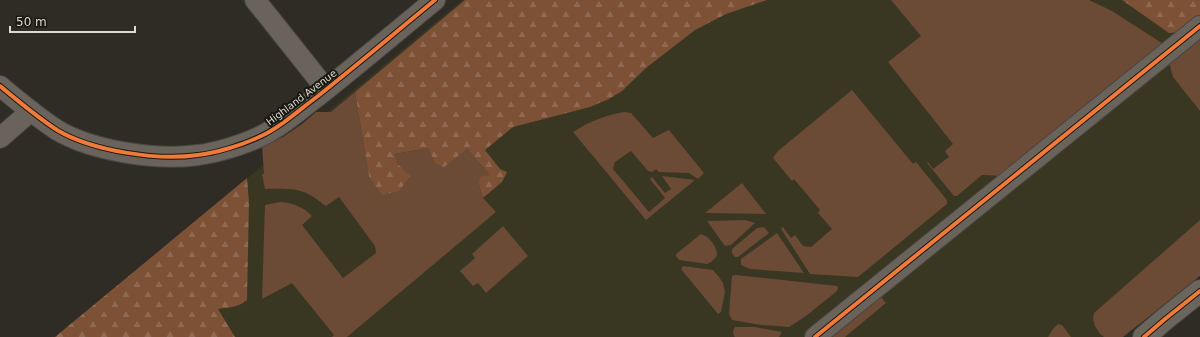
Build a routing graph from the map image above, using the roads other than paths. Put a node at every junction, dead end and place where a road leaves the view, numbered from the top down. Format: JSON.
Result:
{"nodes":[{"id":1,"x":255,"y":0,"type":"edge"},
{"id":2,"x":435,"y":0,"type":"edge"},
{"id":3,"x":1200,"y":26,"type":"edge"},
{"id":4,"x":0,"y":86,"type":"edge"},
{"id":5,"x":326,"y":89,"type":"junction"},
{"id":6,"x":31,"y":111,"type":"junction"},
{"id":7,"x":0,"y":138,"type":"edge"},
{"id":8,"x":1200,"y":291,"type":"edge"},
{"id":9,"x":815,"y":337,"type":"edge"},
{"id":10,"x":1144,"y":337,"type":"edge"}],
"edges":[{"from":1,"to":5,"type":"street"},
{"from":2,"to":5,"type":"street","name":"Highland Avenue"},
{"from":3,"to":9,"type":"street"},
{"from":4,"to":6,"type":"street","name":"Highland Avenue"},
{"from":5,"to":6,"type":"street","name":"Highland Avenue"},
{"from":6,"to":7,"type":"street"},
{"from":8,"to":10,"type":"street"}]}
